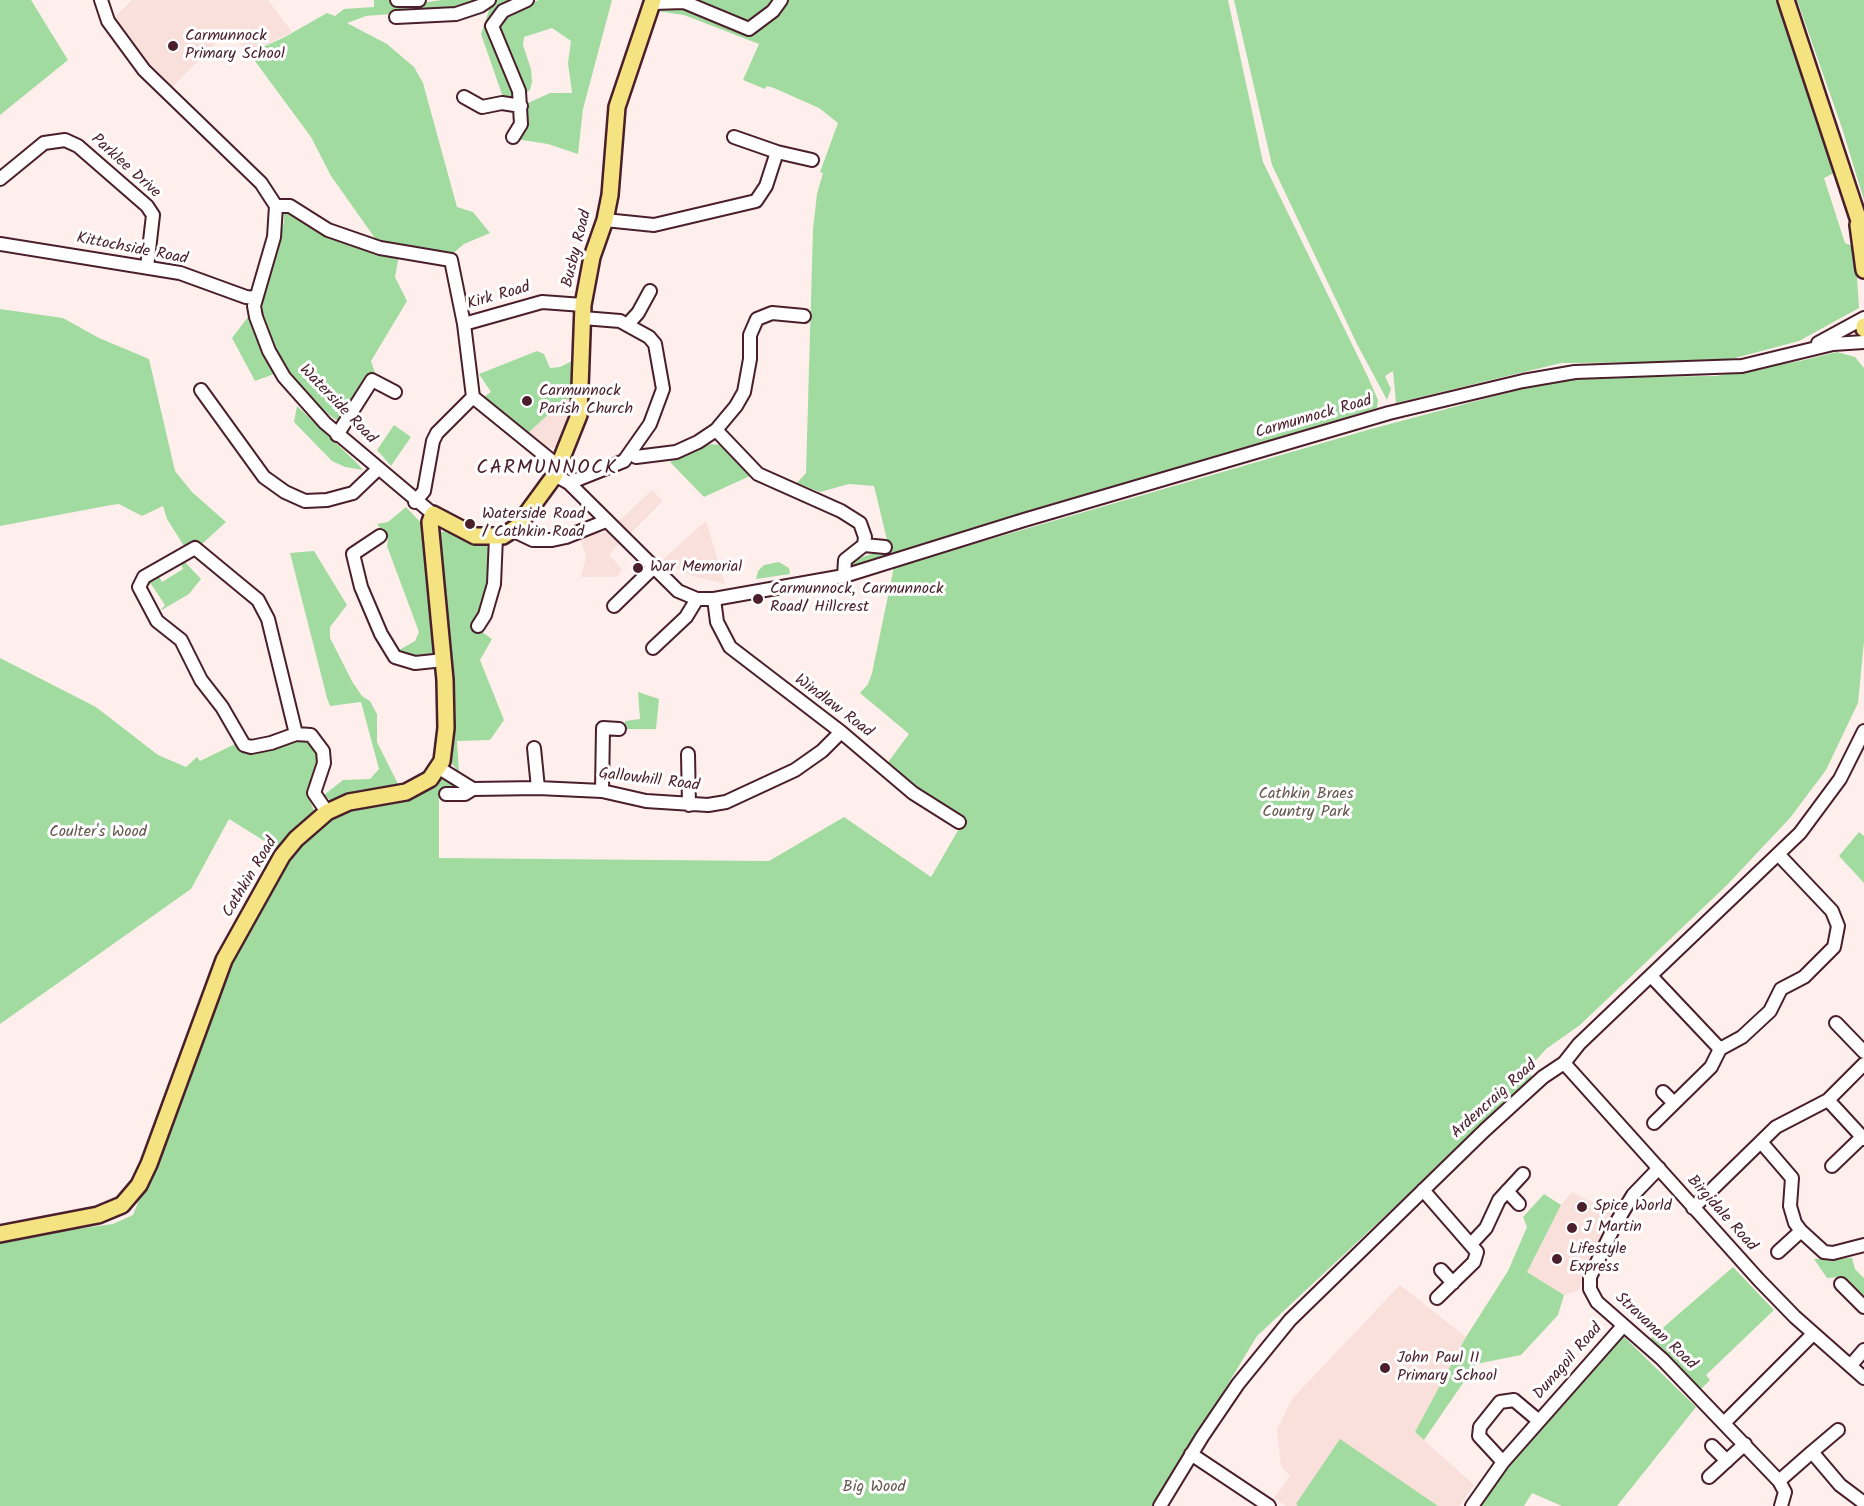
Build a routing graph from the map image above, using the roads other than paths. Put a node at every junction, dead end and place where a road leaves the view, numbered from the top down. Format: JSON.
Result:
{"nodes":[{"id":1,"x":100,"y":0,"type":"edge"},
{"id":2,"x":397,"y":0,"type":"edge"},
{"id":3,"x":419,"y":0,"type":"edge"},
{"id":4,"x":489,"y":0,"type":"edge"},
{"id":5,"x":527,"y":0,"type":"edge"},
{"id":6,"x":781,"y":0,"type":"edge"},
{"id":7,"x":1786,"y":0,"type":"edge"},
{"id":8,"x":653,"y":1,"type":"edge"},
{"id":9,"x":396,"y":17,"type":"dead end"},
{"id":10,"x":464,"y":97,"type":"dead end"},
{"id":11,"x":521,"y":106,"type":"junction"},
{"id":12,"x":734,"y":136,"type":"dead end"},
{"id":13,"x":513,"y":137,"type":"dead end"},
{"id":14,"x":777,"y":152,"type":"junction"},
{"id":15,"x":812,"y":160,"type":"dead end"},
{"id":16,"x":0,"y":179,"type":"edge"},
{"id":17,"x":276,"y":206,"type":"junction"},
{"id":18,"x":1857,"y":215,"type":"junction"},
{"id":19,"x":605,"y":220,"type":"junction"},
{"id":20,"x":1864,"y":236,"type":"edge"},
{"id":21,"x":0,"y":244,"type":"edge"},
{"id":22,"x":147,"y":267,"type":"junction"},
{"id":23,"x":1864,"y":270,"type":"edge"},
{"id":24,"x":650,"y":291,"type":"dead end"},
{"id":25,"x":256,"y":298,"type":"junction"},
{"id":26,"x":583,"y":312,"type":"junction"},
{"id":27,"x":799,"y":312,"type":"dead end"},
{"id":28,"x":1864,"y":318,"type":"edge"},
{"id":29,"x":464,"y":324,"type":"junction"},
{"id":30,"x":628,"y":324,"type":"junction"},
{"id":31,"x":1864,"y":342,"type":"edge"},
{"id":32,"x":1804,"y":351,"type":"junction"},
{"id":33,"x":201,"y":390,"type":"dead end"},
{"id":34,"x":395,"y":392,"type":"dead end"},
{"id":35,"x":473,"y":397,"type":"junction"},
{"id":36,"x":716,"y":430,"type":"junction"},
{"id":37,"x":337,"y":435,"type":"junction"},
{"id":38,"x":636,"y":457,"type":"dead end"},
{"id":39,"x":377,"y":470,"type":"junction"},
{"id":40,"x":557,"y":471,"type":"junction"},
{"id":41,"x":569,"y":483,"type":"junction"},
{"id":42,"x":415,"y":502,"type":"junction"},
{"id":43,"x":433,"y":514,"type":"junction"},
{"id":44,"x":606,"y":521,"type":"junction"},
{"id":45,"x":514,"y":531,"type":"junction"},
{"id":46,"x":380,"y":536,"type":"dead end"},
{"id":47,"x":496,"y":537,"type":"junction"},
{"id":48,"x":864,"y":545,"type":"junction"},
{"id":49,"x":885,"y":546,"type":"dead end"},
{"id":50,"x":653,"y":568,"type":"junction"},
{"id":51,"x":844,"y":576,"type":"junction"},
{"id":52,"x":697,"y":599,"type":"junction"},
{"id":53,"x":714,"y":599,"type":"junction"},
{"id":54,"x":614,"y":606,"type":"dead end"},
{"id":55,"x":478,"y":626,"type":"dead end"},
{"id":56,"x":653,"y":648,"type":"dead end"},
{"id":57,"x":444,"y":660,"type":"junction"},
{"id":58,"x":619,"y":729,"type":"dead end"},
{"id":59,"x":841,"y":732,"type":"junction"},
{"id":60,"x":296,"y":734,"type":"junction"},
{"id":61,"x":1863,"y":737,"type":"edge"},
{"id":62,"x":534,"y":748,"type":"dead end"},
{"id":63,"x":688,"y":754,"type":"dead end"},
{"id":64,"x":438,"y":768,"type":"junction"},
{"id":65,"x":538,"y":788,"type":"junction"},
{"id":66,"x":473,"y":789,"type":"junction"},
{"id":67,"x":602,"y":791,"type":"junction"},
{"id":68,"x":446,"y":794,"type":"dead end"},
{"id":69,"x":689,"y":805,"type":"junction"},
{"id":70,"x":327,"y":812,"type":"junction"},
{"id":71,"x":959,"y":822,"type":"dead end"},
{"id":72,"x":1778,"y":854,"type":"junction"},
{"id":73,"x":1651,"y":976,"type":"junction"},
{"id":74,"x":1836,"y":1023,"type":"dead end"},
{"id":75,"x":1720,"y":1049,"type":"junction"},
{"id":76,"x":1864,"y":1052,"type":"edge"},
{"id":77,"x":1564,"y":1063,"type":"junction"},
{"id":78,"x":1864,"y":1064,"type":"edge"},
{"id":79,"x":1664,"y":1092,"type":"dead end"},
{"id":80,"x":1828,"y":1100,"type":"junction"},
{"id":81,"x":1674,"y":1103,"type":"junction"},
{"id":82,"x":1654,"y":1123,"type":"dead end"},
{"id":83,"x":1863,"y":1138,"type":"edge"},
{"id":84,"x":1761,"y":1142,"type":"junction"},
{"id":85,"x":1832,"y":1166,"type":"dead end"},
{"id":86,"x":1659,"y":1168,"type":"junction"},
{"id":87,"x":1523,"y":1174,"type":"dead end"},
{"id":88,"x":1423,"y":1190,"type":"junction"},
{"id":89,"x":1507,"y":1191,"type":"junction"},
{"id":90,"x":1519,"y":1204,"type":"dead end"},
{"id":91,"x":1693,"y":1208,"type":"junction"},
{"id":92,"x":1801,"y":1231,"type":"junction"},
{"id":93,"x":0,"y":1234,"type":"edge"},
{"id":94,"x":1472,"y":1243,"type":"junction"},
{"id":95,"x":1864,"y":1245,"type":"edge"},
{"id":96,"x":1778,"y":1252,"type":"dead end"},
{"id":97,"x":1441,"y":1270,"type":"dead end"},
{"id":98,"x":1453,"y":1283,"type":"junction"},
{"id":99,"x":1840,"y":1284,"type":"dead end"},
{"id":100,"x":1437,"y":1298,"type":"dead end"},
{"id":101,"x":1864,"y":1306,"type":"edge"},
{"id":102,"x":1623,"y":1326,"type":"junction"},
{"id":103,"x":1813,"y":1334,"type":"junction"},
{"id":104,"x":1864,"y":1350,"type":"edge"},
{"id":105,"x":1851,"y":1365,"type":"junction"},
{"id":106,"x":1864,"y":1378,"type":"edge"},
{"id":107,"x":1539,"y":1421,"type":"junction"},
{"id":108,"x":1724,"y":1423,"type":"junction"},
{"id":109,"x":1838,"y":1430,"type":"dead end"},
{"id":110,"x":1745,"y":1444,"type":"junction"},
{"id":111,"x":1712,"y":1446,"type":"dead end"},
{"id":112,"x":1812,"y":1452,"type":"junction"},
{"id":113,"x":1191,"y":1454,"type":"junction"},
{"id":114,"x":1727,"y":1461,"type":"junction"},
{"id":115,"x":1503,"y":1462,"type":"junction"},
{"id":116,"x":1709,"y":1478,"type":"dead end"},
{"id":117,"x":1779,"y":1481,"type":"junction"},
{"id":118,"x":1864,"y":1503,"type":"edge"},
{"id":119,"x":1160,"y":1506,"type":"edge"},
{"id":120,"x":1269,"y":1506,"type":"edge"},
{"id":121,"x":1472,"y":1506,"type":"edge"},
{"id":122,"x":1781,"y":1506,"type":"edge"}],
"edges":[{"from":1,"to":17,"type":"street"},
{"from":2,"to":3,"type":"street"},
{"from":4,"to":9,"type":"street"},
{"from":5,"to":11,"type":"street"},
{"from":6,"to":8,"type":"street"},
{"from":7,"to":18,"type":"main road"},
{"from":8,"to":19,"type":"main road","name":"Busby Road"},
{"from":10,"to":11,"type":"street"},
{"from":11,"to":13,"type":"street"},
{"from":12,"to":14,"type":"street"},
{"from":14,"to":15,"type":"street"},
{"from":14,"to":19,"type":"street"},
{"from":16,"to":22,"type":"street","name":"Parklee Drive"},
{"from":17,"to":25,"type":"street","name":"Waterside Road"},
{"from":17,"to":29,"type":"street"},
{"from":18,"to":20,"type":"main road"},
{"from":18,"to":23,"type":"main road"},
{"from":19,"to":26,"type":"main road","name":"Busby Road"},
{"from":21,"to":22,"type":"street","name":"Kittochside Road"},
{"from":22,"to":25,"type":"street","name":"Kittochside Road"},
{"from":24,"to":30,"type":"street"},
{"from":25,"to":37,"type":"street","name":"Waterside Road"},
{"from":26,"to":29,"type":"street","name":"Kirk Road"},
{"from":26,"to":30,"type":"street","name":"Kirk Road"},
{"from":26,"to":40,"type":"main road","name":"Busby Road"},
{"from":27,"to":36,"type":"street"},
{"from":28,"to":32,"type":"street","name":"Carmunnock Road"},
{"from":29,"to":35,"type":"street","name":"Kirk Road"},
{"from":30,"to":41,"type":"street"},
{"from":31,"to":32,"type":"street","name":"Carmunnock Road"},
{"from":32,"to":51,"type":"street","name":"Carmunnock Road"},
{"from":33,"to":39,"type":"street"},
{"from":34,"to":37,"type":"street"},
{"from":35,"to":40,"type":"street"},
{"from":35,"to":42,"type":"street"},
{"from":36,"to":38,"type":"street"},
{"from":36,"to":48,"type":"street"},
{"from":37,"to":39,"type":"street","name":"Waterside Road"},
{"from":39,"to":42,"type":"street","name":"Waterside Road"},
{"from":40,"to":41,"type":"street"},
{"from":40,"to":45,"type":"main road","name":"Busby Road"},
{"from":41,"to":44,"type":"street"},
{"from":42,"to":43,"type":"street","name":"Waterside Road"},
{"from":43,"to":47,"type":"main road","name":"Waterside Road"},
{"from":43,"to":57,"type":"main road"},
{"from":44,"to":45,"type":"street"},
{"from":44,"to":50,"type":"street"},
{"from":45,"to":47,"type":"main road","name":"Waterside Road"},
{"from":46,"to":57,"type":"street"},
{"from":47,"to":55,"type":"street"},
{"from":48,"to":49,"type":"street"},
{"from":48,"to":51,"type":"street"},
{"from":50,"to":52,"type":"street"},
{"from":50,"to":54,"type":"street"},
{"from":51,"to":53,"type":"street","name":"Carmunnock Road"},
{"from":52,"to":53,"type":"street","name":"Carmunnock Road"},
{"from":52,"to":56,"type":"street"},
{"from":53,"to":59,"type":"street","name":"Windlaw Road"},
{"from":57,"to":64,"type":"main road"},
{"from":58,"to":67,"type":"street"},
{"from":59,"to":69,"type":"street","name":"Gallowhill Road"},
{"from":59,"to":71,"type":"street","name":"Windlaw Road"},
{"from":60,"to":60,"type":"street"},
{"from":60,"to":70,"type":"street"},
{"from":61,"to":72,"type":"street","name":"Ardencraig Road"},
{"from":62,"to":65,"type":"street"},
{"from":63,"to":69,"type":"street"},
{"from":64,"to":66,"type":"street"},
{"from":64,"to":70,"type":"main road","name":"Cathkin Road"},
{"from":65,"to":66,"type":"street","name":"Gallowhill Road"},
{"from":65,"to":67,"type":"street","name":"Gallowhill Road"},
{"from":66,"to":68,"type":"street","name":"Gallowhill Road"},
{"from":67,"to":69,"type":"street","name":"Gallowhill Road"},
{"from":70,"to":93,"type":"main road","name":"Cathkin Road"},
{"from":72,"to":73,"type":"street","name":"Ardencraig Road"},
{"from":72,"to":75,"type":"street"},
{"from":73,"to":75,"type":"street"},
{"from":73,"to":77,"type":"street","name":"Ardencraig Road"},
{"from":74,"to":76,"type":"street"},
{"from":75,"to":81,"type":"street"},
{"from":77,"to":86,"type":"street","name":"Birgidale Road"},
{"from":77,"to":88,"type":"street","name":"Ardencraig Road"},
{"from":78,"to":80,"type":"street"},
{"from":79,"to":81,"type":"street"},
{"from":80,"to":83,"type":"street"},
{"from":80,"to":84,"type":"street"},
{"from":81,"to":82,"type":"street"},
{"from":83,"to":85,"type":"street"},
{"from":84,"to":91,"type":"street"},
{"from":84,"to":92,"type":"street"},
{"from":86,"to":91,"type":"street","name":"Birgidale Road"},
{"from":86,"to":102,"type":"street","name":"Stravanan Road"},
{"from":87,"to":89,"type":"street"},
{"from":88,"to":94,"type":"street"},
{"from":88,"to":113,"type":"street","name":"Ardencraig Road"},
{"from":89,"to":90,"type":"street"},
{"from":89,"to":94,"type":"street"},
{"from":91,"to":103,"type":"street","name":"Birgidale Road"},
{"from":92,"to":95,"type":"street"},
{"from":92,"to":96,"type":"street"},
{"from":94,"to":98,"type":"street"},
{"from":97,"to":98,"type":"street"},
{"from":98,"to":100,"type":"street"},
{"from":99,"to":101,"type":"street"},
{"from":102,"to":107,"type":"street","name":"Dunagoil Road"},
{"from":102,"to":108,"type":"street","name":"Stravanan Road"},
{"from":103,"to":105,"type":"street","name":"Birgidale Road"},
{"from":103,"to":108,"type":"street"},
{"from":104,"to":105,"type":"street"},
{"from":105,"to":106,"type":"street","name":"Birgidale Road"},
{"from":107,"to":115,"type":"street","name":"Dunagoil Road"},
{"from":107,"to":115,"type":"street","name":"Dunagoil Road"},
{"from":108,"to":110,"type":"street","name":"Stravanan Road"},
{"from":109,"to":112,"type":"street"},
{"from":110,"to":114,"type":"street"},
{"from":110,"to":117,"type":"street","name":"Stravanan Road"},
{"from":111,"to":114,"type":"street"},
{"from":112,"to":117,"type":"street"},
{"from":112,"to":118,"type":"street"},
{"from":113,"to":119,"type":"street","name":"Ardencraig Road"},
{"from":113,"to":120,"type":"street"},
{"from":114,"to":116,"type":"street"},
{"from":115,"to":121,"type":"street","name":"Dunagoil Road"},
{"from":117,"to":122,"type":"street"}]}
